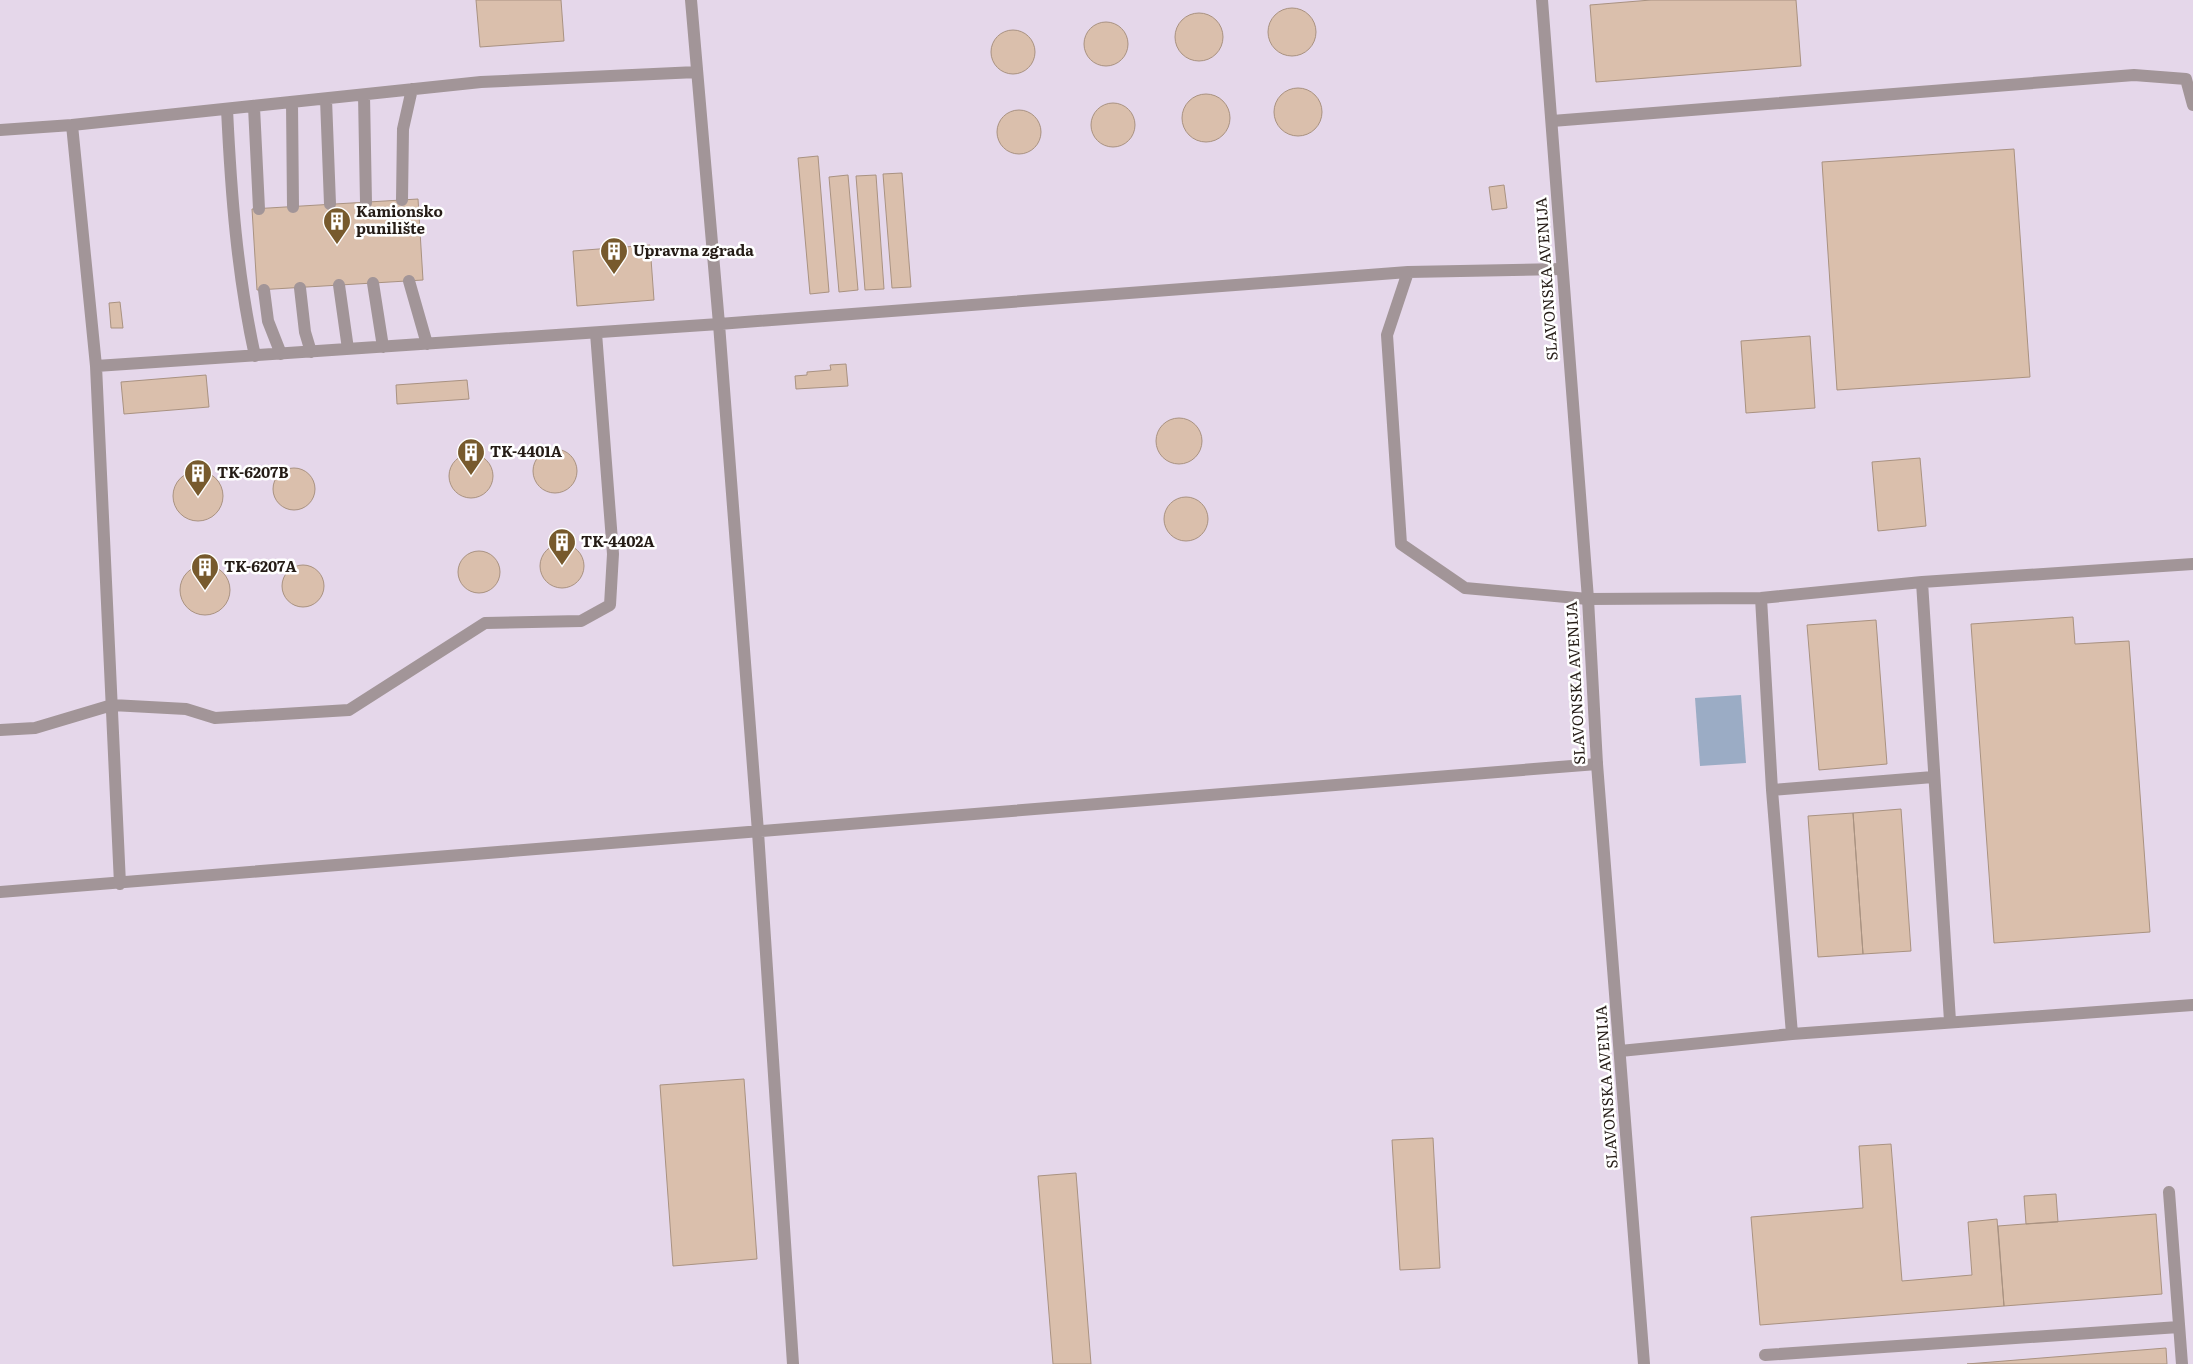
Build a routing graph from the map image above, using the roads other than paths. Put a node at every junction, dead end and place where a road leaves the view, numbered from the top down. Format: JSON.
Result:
{"nodes":[{"id":1,"x":691,"y":0,"type":"edge"},
{"id":2,"x":1542,"y":0,"type":"edge"},
{"id":3,"x":697,"y":72,"type":"junction"},
{"id":4,"x":412,"y":90,"type":"junction"},
{"id":5,"x":364,"y":95,"type":"junction"},
{"id":6,"x":326,"y":99,"type":"junction"},
{"id":7,"x":292,"y":103,"type":"junction"},
{"id":8,"x":2193,"y":105,"type":"edge"},
{"id":9,"x":254,"y":107,"type":"junction"},
{"id":10,"x":227,"y":110,"type":"junction"},
{"id":11,"x":1552,"y":121,"type":"junction"},
{"id":12,"x":72,"y":125,"type":"junction"},
{"id":13,"x":0,"y":130,"type":"edge"},
{"id":14,"x":402,"y":200,"type":"dead end"},
{"id":15,"x":366,"y":202,"type":"dead end"},
{"id":16,"x":330,"y":204,"type":"dead end"},
{"id":17,"x":293,"y":207,"type":"dead end"},
{"id":18,"x":258,"y":209,"type":"dead end"},
{"id":19,"x":1562,"y":269,"type":"junction"},
{"id":20,"x":1408,"y":272,"type":"junction"},
{"id":21,"x":409,"y":280,"type":"dead end"},
{"id":22,"x":373,"y":283,"type":"dead end"},
{"id":23,"x":339,"y":285,"type":"dead end"},
{"id":24,"x":300,"y":288,"type":"dead end"},
{"id":25,"x":264,"y":290,"type":"dead end"},
{"id":26,"x":719,"y":324,"type":"junction"},
{"id":27,"x":596,"y":333,"type":"junction"},
{"id":28,"x":427,"y":344,"type":"junction"},
{"id":29,"x":383,"y":347,"type":"junction"},
{"id":30,"x":348,"y":349,"type":"junction"},
{"id":31,"x":311,"y":352,"type":"junction"},
{"id":32,"x":281,"y":354,"type":"junction"},
{"id":33,"x":255,"y":356,"type":"junction"},
{"id":34,"x":96,"y":366,"type":"junction"},
{"id":35,"x":2193,"y":564,"type":"edge"},
{"id":36,"x":1922,"y":582,"type":"junction"},
{"id":37,"x":1761,"y":598,"type":"junction"},
{"id":38,"x":1588,"y":599,"type":"junction"},
{"id":39,"x":112,"y":705,"type":"junction"},
{"id":40,"x":0,"y":730,"type":"edge"},
{"id":41,"x":1597,"y":764,"type":"junction"},
{"id":42,"x":1933,"y":776,"type":"junction"},
{"id":43,"x":1772,"y":790,"type":"junction"},
{"id":44,"x":758,"y":832,"type":"junction"},
{"id":45,"x":120,"y":884,"type":"junction"},
{"id":46,"x":0,"y":892,"type":"edge"},
{"id":47,"x":2193,"y":1005,"type":"edge"},
{"id":48,"x":1950,"y":1021,"type":"junction"},
{"id":49,"x":1792,"y":1034,"type":"junction"},
{"id":50,"x":1620,"y":1051,"type":"junction"},
{"id":51,"x":2169,"y":1192,"type":"dead end"},
{"id":52,"x":2179,"y":1327,"type":"junction"},
{"id":53,"x":1765,"y":1355,"type":"dead end"},
{"id":54,"x":794,"y":1364,"type":"edge"},
{"id":55,"x":1644,"y":1364,"type":"edge"},
{"id":56,"x":2182,"y":1364,"type":"edge"}],
"edges":[{"from":1,"to":3,"type":"street"},
{"from":2,"to":11,"type":"street","name":"SLAVONSKA AVENIJA"},
{"from":3,"to":4,"type":"street"},
{"from":3,"to":26,"type":"street"},
{"from":4,"to":5,"type":"street"},
{"from":4,"to":14,"type":"street"},
{"from":5,"to":6,"type":"street"},
{"from":5,"to":15,"type":"street"},
{"from":6,"to":7,"type":"street"},
{"from":6,"to":16,"type":"street"},
{"from":7,"to":9,"type":"street"},
{"from":7,"to":17,"type":"street"},
{"from":8,"to":11,"type":"street"},
{"from":9,"to":10,"type":"street"},
{"from":9,"to":18,"type":"street"},
{"from":10,"to":12,"type":"street"},
{"from":10,"to":33,"type":"street"},
{"from":11,"to":19,"type":"street","name":"SLAVONSKA AVENIJA"},
{"from":12,"to":13,"type":"street"},
{"from":12,"to":34,"type":"street"},
{"from":19,"to":20,"type":"street"},
{"from":19,"to":38,"type":"street","name":"SLAVONSKA AVENIJA"},
{"from":20,"to":26,"type":"street"},
{"from":20,"to":38,"type":"street"},
{"from":21,"to":28,"type":"street"},
{"from":22,"to":29,"type":"street"},
{"from":23,"to":30,"type":"street"},
{"from":24,"to":31,"type":"street"},
{"from":25,"to":32,"type":"street"},
{"from":26,"to":27,"type":"street"},
{"from":26,"to":44,"type":"street"},
{"from":27,"to":28,"type":"street"},
{"from":27,"to":39,"type":"street"},
{"from":28,"to":29,"type":"street"},
{"from":29,"to":30,"type":"street"},
{"from":30,"to":31,"type":"street"},
{"from":31,"to":32,"type":"street"},
{"from":32,"to":33,"type":"street"},
{"from":33,"to":34,"type":"street"},
{"from":34,"to":39,"type":"street"},
{"from":35,"to":36,"type":"street"},
{"from":36,"to":37,"type":"street"},
{"from":36,"to":42,"type":"street"},
{"from":37,"to":38,"type":"street"},
{"from":37,"to":43,"type":"street"},
{"from":38,"to":41,"type":"street","name":"SLAVONSKA AVENIJA"},
{"from":39,"to":40,"type":"street"},
{"from":39,"to":45,"type":"street"},
{"from":41,"to":44,"type":"street"},
{"from":41,"to":50,"type":"street","name":"SLAVONSKA AVENIJA"},
{"from":42,"to":43,"type":"street"},
{"from":42,"to":48,"type":"street"},
{"from":43,"to":49,"type":"street"},
{"from":44,"to":45,"type":"street"},
{"from":44,"to":54,"type":"street"},
{"from":45,"to":46,"type":"street"},
{"from":47,"to":48,"type":"street"},
{"from":48,"to":49,"type":"street"},
{"from":49,"to":50,"type":"street"},
{"from":50,"to":55,"type":"street","name":"SLAVONSKA AVENIJA"},
{"from":51,"to":52,"type":"street"},
{"from":52,"to":53,"type":"street"},
{"from":52,"to":56,"type":"street"}]}
